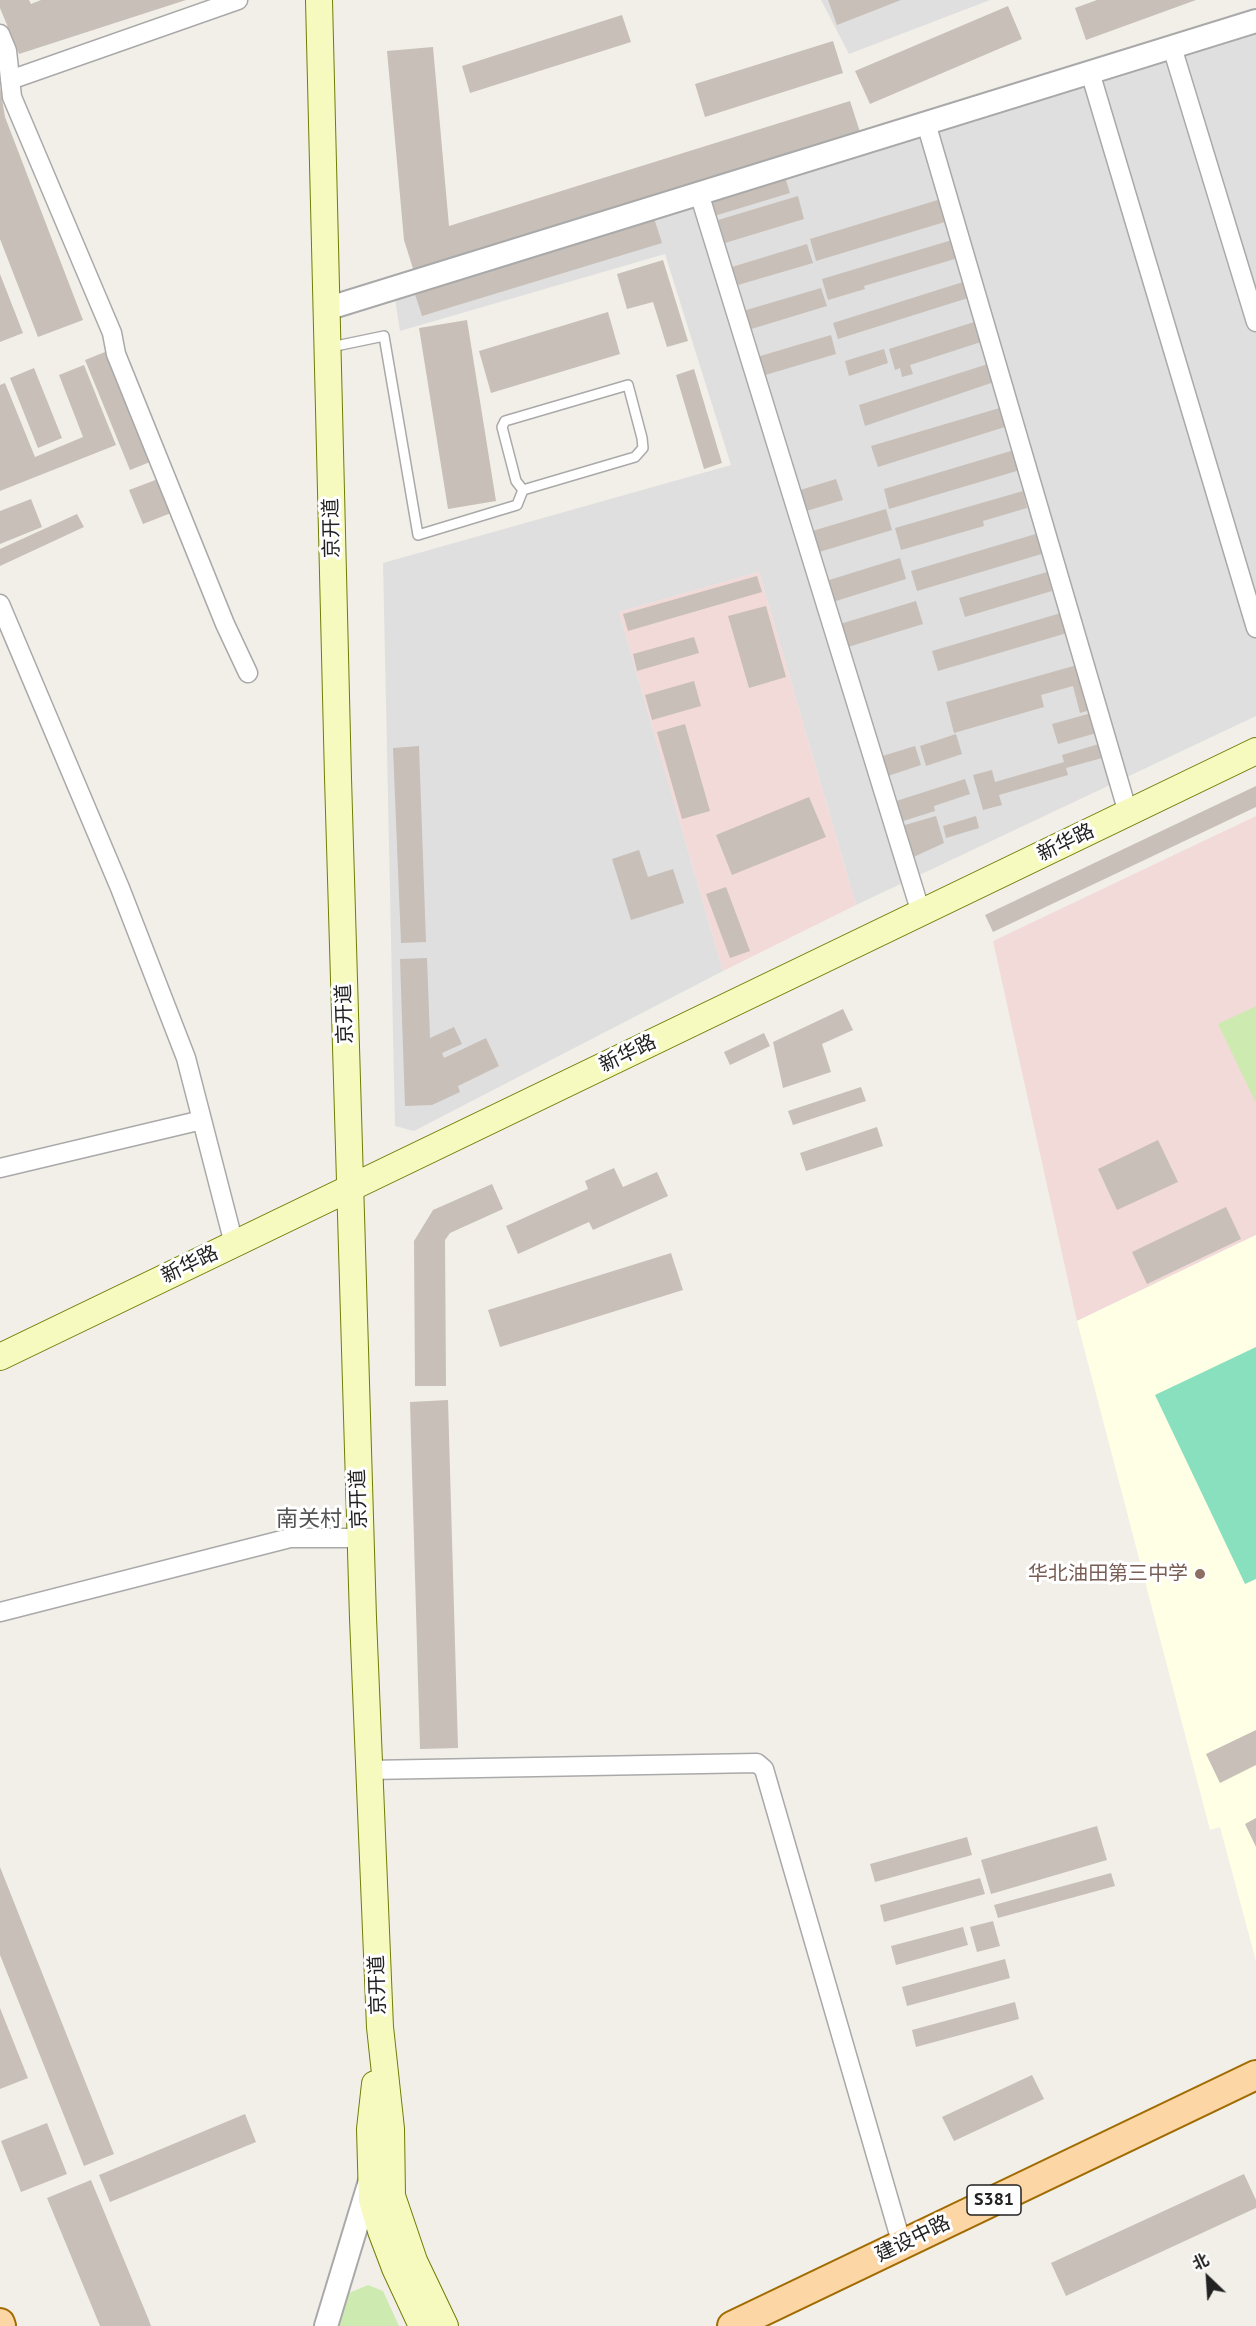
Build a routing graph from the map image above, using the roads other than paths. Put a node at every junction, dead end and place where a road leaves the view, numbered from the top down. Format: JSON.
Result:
{"nodes":[{"id":1,"x":238,"y":0,"type":"edge"},
{"id":2,"x":319,"y":0,"type":"edge"},
{"id":3,"x":1256,"y":21,"type":"edge"},
{"id":4,"x":0,"y":34,"type":"edge"},
{"id":5,"x":1172,"y":47,"type":"junction"},
{"id":6,"x":1090,"y":72,"type":"junction"},
{"id":7,"x":10,"y":80,"type":"junction"},
{"id":8,"x":926,"y":123,"type":"junction"},
{"id":9,"x":699,"y":193,"type":"junction"},
{"id":10,"x":326,"y":309,"type":"junction"},
{"id":11,"x":1256,"y":322,"type":"edge"},
{"id":12,"x":327,"y":348,"type":"junction"},
{"id":13,"x":523,"y":490,"type":"junction"},
{"id":14,"x":0,"y":604,"type":"edge"},
{"id":15,"x":1256,"y":628,"type":"edge"},
{"id":16,"x":248,"y":673,"type":"dead end"},
{"id":17,"x":1256,"y":751,"type":"edge"},
{"id":18,"x":1128,"y":813,"type":"junction"},
{"id":19,"x":921,"y":913,"type":"junction"},
{"id":20,"x":202,"y":1120,"type":"junction"},
{"id":21,"x":0,"y":1168,"type":"edge"},
{"id":22,"x":350,"y":1188,"type":"junction"},
{"id":23,"x":234,"y":1245,"type":"junction"},
{"id":24,"x":0,"y":1357,"type":"edge"},
{"id":25,"x":361,"y":1538,"type":"junction"},
{"id":26,"x":0,"y":1612,"type":"edge"},
{"id":27,"x":369,"y":1770,"type":"junction"},
{"id":28,"x":380,"y":2027,"type":"junction"},
{"id":29,"x":1256,"y":2075,"type":"edge"},
{"id":30,"x":1256,"y":2097,"type":"edge"},
{"id":31,"x":371,"y":2178,"type":"junction"},
{"id":32,"x":902,"y":2245,"type":"junction"},
{"id":33,"x":326,"y":2326,"type":"edge"},
{"id":34,"x":422,"y":2326,"type":"edge"},
{"id":35,"x":445,"y":2326,"type":"edge"},
{"id":36,"x":732,"y":2326,"type":"edge"},
{"id":37,"x":777,"y":2326,"type":"edge"}],
"edges":[{"from":1,"to":7,"type":"street"},
{"from":2,"to":10,"type":"main road","name":"京开道"},
{"from":3,"to":5,"type":"street"},
{"from":4,"to":7,"type":"street"},
{"from":5,"to":6,"type":"street"},
{"from":5,"to":11,"type":"street"},
{"from":6,"to":8,"type":"street"},
{"from":6,"to":15,"type":"street"},
{"from":7,"to":16,"type":"street"},
{"from":8,"to":9,"type":"street"},
{"from":8,"to":18,"type":"street"},
{"from":9,"to":10,"type":"street"},
{"from":9,"to":19,"type":"street"},
{"from":10,"to":12,"type":"main road","name":"京开道"},
{"from":12,"to":13,"type":"lane"},
{"from":12,"to":22,"type":"main road","name":"京开道"},
{"from":13,"to":13,"type":"lane"},
{"from":14,"to":20,"type":"street"},
{"from":17,"to":18,"type":"main road","name":"新华路"},
{"from":18,"to":19,"type":"main road","name":"新华路"},
{"from":19,"to":22,"type":"main road","name":"新华路"},
{"from":20,"to":21,"type":"street"},
{"from":20,"to":23,"type":"street"},
{"from":22,"to":23,"type":"main road","name":"新华路"},
{"from":22,"to":25,"type":"main road","name":"京开道"},
{"from":23,"to":24,"type":"main road","name":"新华路"},
{"from":25,"to":26,"type":"street"},
{"from":25,"to":27,"type":"main road","name":"京开道"},
{"from":27,"to":28,"type":"main road","name":"京开道"},
{"from":27,"to":32,"type":"street"},
{"from":28,"to":31,"type":"main road"},
{"from":28,"to":35,"type":"main road"},
{"from":29,"to":32,"type":"main road","name":"建设中路","number":"S381"},
{"from":30,"to":37,"type":"main road","name":"建设中路","number":"S381"},
{"from":31,"to":33,"type":"street"},
{"from":31,"to":34,"type":"main road"},
{"from":32,"to":36,"type":"main road","name":"建设中路","number":"S381"}]}
